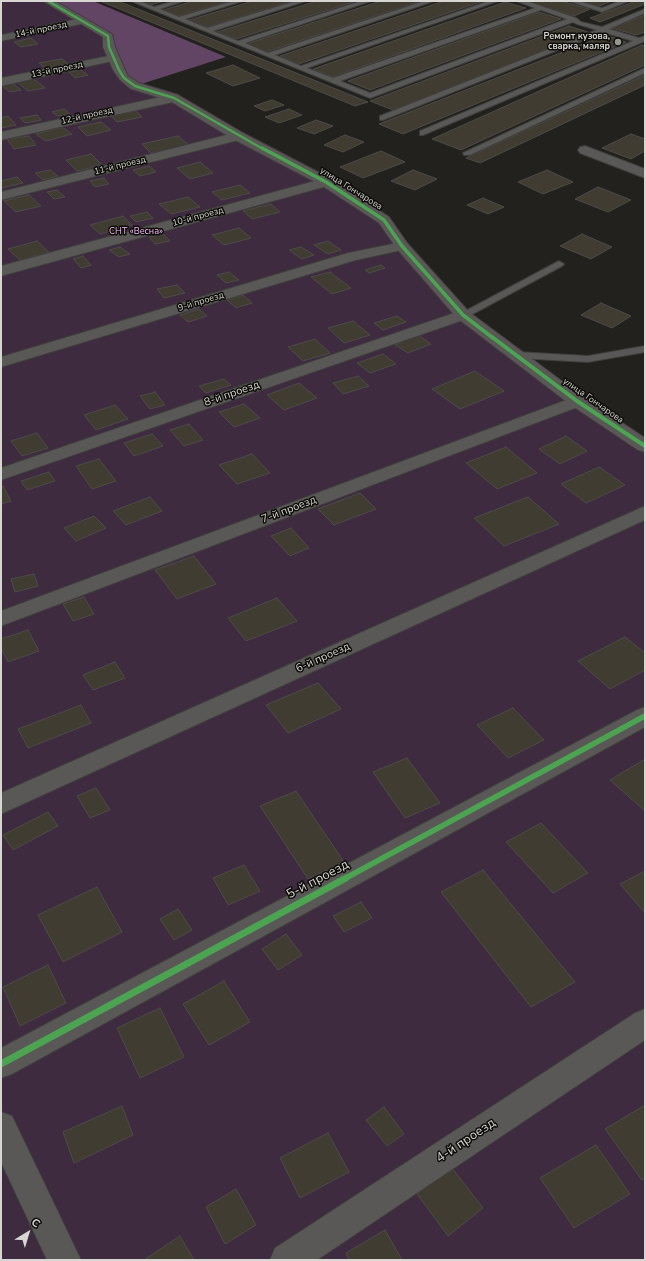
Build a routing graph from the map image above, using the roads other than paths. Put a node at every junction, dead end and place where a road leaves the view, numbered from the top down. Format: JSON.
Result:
{"nodes":[{"id":1,"x":48,"y":1,"type":"edge"},
{"id":2,"x":134,"y":1,"type":"edge"},
{"id":3,"x":181,"y":1,"type":"edge"},
{"id":4,"x":240,"y":1,"type":"edge"},
{"id":5,"x":303,"y":1,"type":"edge"},
{"id":6,"x":368,"y":1,"type":"edge"},
{"id":7,"x":431,"y":1,"type":"edge"},
{"id":8,"x":495,"y":1,"type":"edge"},
{"id":9,"x":519,"y":1,"type":"edge"},
{"id":10,"x":572,"y":1,"type":"edge"},
{"id":11,"x":626,"y":1,"type":"edge"},
{"id":12,"x":542,"y":8,"type":"junction"},
{"id":13,"x":154,"y":9,"type":"junction"},
{"id":14,"x":645,"y":12,"type":"edge"},
{"id":15,"x":180,"y":19,"type":"junction"},
{"id":16,"x":574,"y":19,"type":"junction"},
{"id":17,"x":82,"y":21,"type":"junction"},
{"id":18,"x":208,"y":30,"type":"junction"},
{"id":19,"x":602,"y":30,"type":"junction"},
{"id":20,"x":1,"y":38,"type":"edge"},
{"id":21,"x":643,"y":40,"type":"edge"},
{"id":22,"x":238,"y":43,"type":"junction"},
{"id":23,"x":268,"y":55,"type":"junction"},
{"id":24,"x":113,"y":58,"type":"junction"},
{"id":25,"x":301,"y":68,"type":"junction"},
{"id":26,"x":645,"y":70,"type":"edge"},
{"id":27,"x":334,"y":81,"type":"junction"},
{"id":28,"x":1,"y":82,"type":"edge"},
{"id":29,"x":174,"y":98,"type":"junction"},
{"id":30,"x":383,"y":118,"type":"dead end"},
{"id":31,"x":423,"y":133,"type":"dead end"},
{"id":32,"x":1,"y":136,"type":"edge"},
{"id":33,"x":238,"y":136,"type":"junction"},
{"id":34,"x":585,"y":150,"type":"dead end"},
{"id":35,"x":467,"y":153,"type":"dead end"},
{"id":36,"x":645,"y":174,"type":"edge"},
{"id":37,"x":326,"y":182,"type":"junction"},
{"id":38,"x":1,"y":196,"type":"edge"},
{"id":39,"x":402,"y":246,"type":"junction"},
{"id":40,"x":559,"y":264,"type":"dead end"},
{"id":41,"x":1,"y":271,"type":"edge"},
{"id":42,"x":463,"y":315,"type":"junction"},
{"id":43,"x":645,"y":349,"type":"edge"},
{"id":44,"x":517,"y":355,"type":"junction"},
{"id":45,"x":1,"y":362,"type":"edge"},
{"id":46,"x":577,"y":401,"type":"junction"},
{"id":47,"x":645,"y":446,"type":"edge"},
{"id":48,"x":1,"y":474,"type":"edge"},
{"id":49,"x":645,"y":512,"type":"edge"},
{"id":50,"x":1,"y":620,"type":"edge"},
{"id":51,"x":645,"y":716,"type":"edge"},
{"id":52,"x":1,"y":804,"type":"edge"},
{"id":53,"x":645,"y":1023,"type":"edge"},
{"id":54,"x":1,"y":1064,"type":"edge"},
{"id":55,"x":1,"y":1127,"type":"edge"},
{"id":56,"x":64,"y":1260,"type":"edge"},
{"id":57,"x":287,"y":1260,"type":"edge"}],
"edges":[{"from":1,"to":17,"type":"street","name":"улица Гончарова"},
{"from":2,"to":13,"type":"lane"},
{"from":3,"to":13,"type":"lane"},
{"from":4,"to":15,"type":"lane"},
{"from":5,"to":18,"type":"lane"},
{"from":6,"to":22,"type":"lane"},
{"from":7,"to":23,"type":"lane"},
{"from":8,"to":25,"type":"lane"},
{"from":9,"to":12,"type":"lane"},
{"from":10,"to":11,"type":"lane"},
{"from":12,"to":16,"type":"lane"},
{"from":12,"to":27,"type":"lane"},
{"from":13,"to":15,"type":"lane"},
{"from":14,"to":19,"type":"lane"},
{"from":15,"to":18,"type":"lane"},
{"from":16,"to":19,"type":"lane"},
{"from":16,"to":27,"type":"lane"},
{"from":17,"to":20,"type":"street","name":"14-й проезд"},
{"from":17,"to":24,"type":"street","name":"улица Гончарова"},
{"from":18,"to":22,"type":"lane"},
{"from":19,"to":21,"type":"lane"},
{"from":19,"to":30,"type":"lane"},
{"from":21,"to":31,"type":"lane"},
{"from":22,"to":23,"type":"lane"},
{"from":23,"to":25,"type":"lane"},
{"from":24,"to":28,"type":"street","name":"13-й проезд"},
{"from":24,"to":29,"type":"street","name":"улица Гончарова"},
{"from":25,"to":27,"type":"lane"},
{"from":26,"to":35,"type":"lane"},
{"from":29,"to":32,"type":"street","name":"12-й проезд"},
{"from":29,"to":33,"type":"street","name":"улица Гончарова"},
{"from":33,"to":37,"type":"street","name":"улица Гончарова"},
{"from":33,"to":38,"type":"street","name":"11-й проезд"},
{"from":34,"to":36,"type":"street"},
{"from":37,"to":39,"type":"street","name":"улица Гончарова"},
{"from":37,"to":41,"type":"street","name":"10-й проезд"},
{"from":39,"to":42,"type":"street","name":"улица Гончарова"},
{"from":39,"to":45,"type":"street","name":"9-й проезд"},
{"from":40,"to":42,"type":"lane"},
{"from":42,"to":44,"type":"street","name":"улица Гончарова"},
{"from":42,"to":48,"type":"street","name":"8-й проезд"},
{"from":43,"to":44,"type":"lane"},
{"from":44,"to":46,"type":"street","name":"улица Гончарова"},
{"from":46,"to":47,"type":"street","name":"улица Гончарова"},
{"from":46,"to":50,"type":"street","name":"7-й проезд"},
{"from":49,"to":52,"type":"street","name":"6-й проезд"},
{"from":51,"to":54,"type":"street","name":"5-й проезд"},
{"from":53,"to":57,"type":"street","name":"4-й проезд"},
{"from":55,"to":56,"type":"street"}]}
